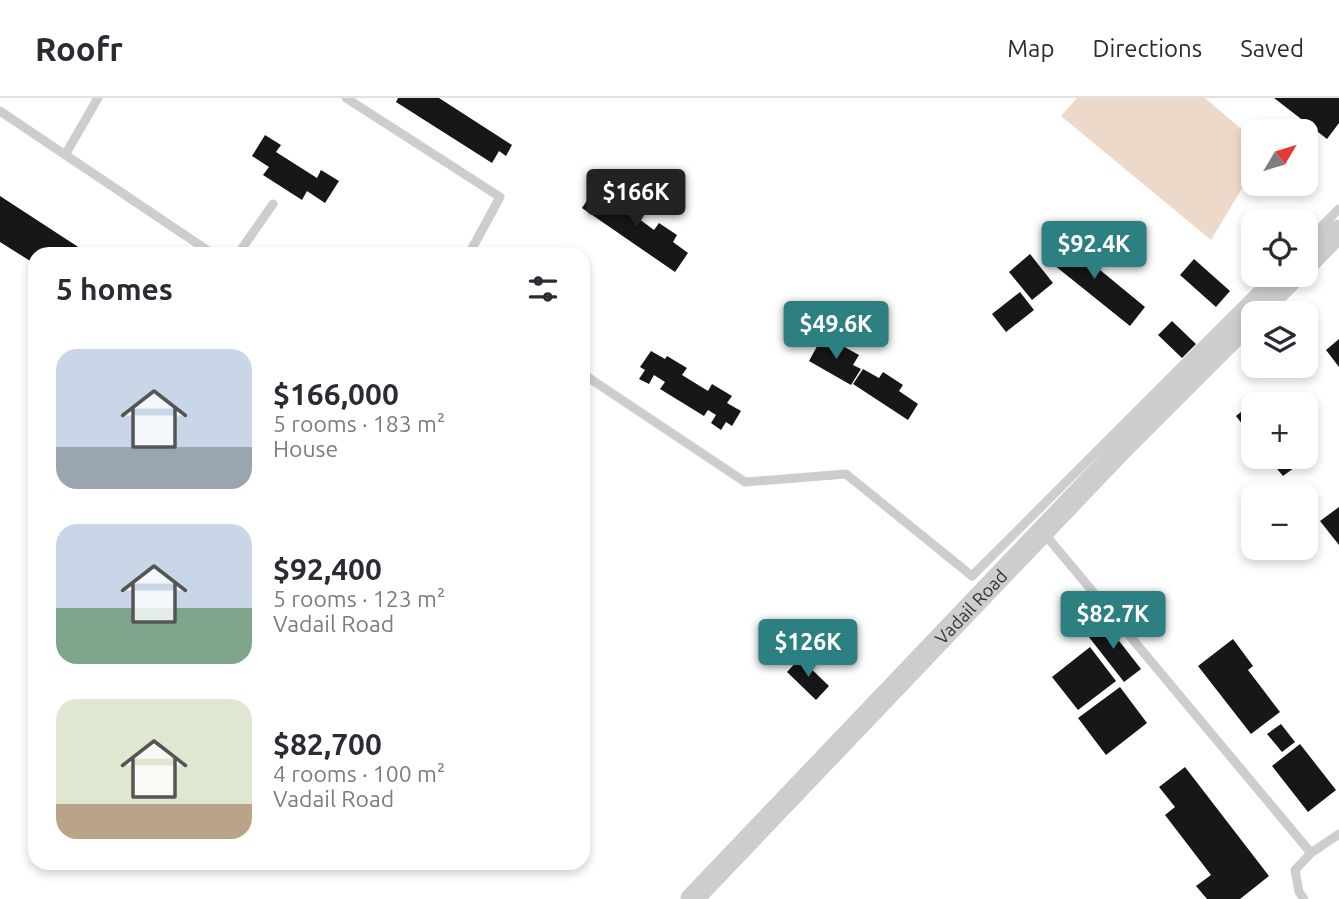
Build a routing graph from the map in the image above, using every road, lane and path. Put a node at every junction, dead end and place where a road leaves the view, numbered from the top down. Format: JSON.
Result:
{"nodes":[{"id":1,"x":98,"y":98,"type":"edge"},
{"id":2,"x":346,"y":98,"type":"edge"},
{"id":3,"x":0,"y":111,"type":"edge"},
{"id":4,"x":65,"y":155,"type":"junction"},
{"id":5,"x":273,"y":204,"type":"dead end"},
{"id":6,"x":1339,"y":209,"type":"edge"},
{"id":7,"x":1318,"y":230,"type":"edge"},
{"id":8,"x":1339,"y":231,"type":"edge"},
{"id":9,"x":203,"y":247,"type":"edge"},
{"id":10,"x":243,"y":247,"type":"edge"},
{"id":11,"x":473,"y":247,"type":"edge"},
{"id":12,"x":1318,"y":253,"type":"edge"},
{"id":13,"x":1261,"y":287,"type":"edge"},
{"id":14,"x":1283,"y":287,"type":"edge"},
{"id":15,"x":1269,"y":301,"type":"edge"},
{"id":16,"x":1241,"y":329,"type":"edge"},
{"id":17,"x":590,"y":379,"type":"edge"},
{"id":18,"x":1043,"y":532,"type":"junction"},
{"id":19,"x":1339,"y":834,"type":"edge"},
{"id":20,"x":1311,"y":853,"type":"junction"},
{"id":21,"x":692,"y":899,"type":"edge"},
{"id":22,"x":1304,"y":899,"type":"edge"}],
"edges":[{"from":1,"to":4,"type":"lane"},
{"from":2,"to":11,"type":"lane"},
{"from":3,"to":4,"type":"lane"},
{"from":4,"to":9,"type":"lane"},
{"from":5,"to":10,"type":"lane"},
{"from":6,"to":7,"type":"lane"},
{"from":8,"to":12,"type":"street"},
{"from":13,"to":17,"type":"lane"},
{"from":14,"to":15,"type":"street"},
{"from":16,"to":18,"type":"street","name":"Vadail Road"},
{"from":18,"to":20,"type":"lane"},
{"from":18,"to":21,"type":"street","name":"Vadail Road"},
{"from":19,"to":20,"type":"lane"},
{"from":20,"to":22,"type":"lane"}]}
